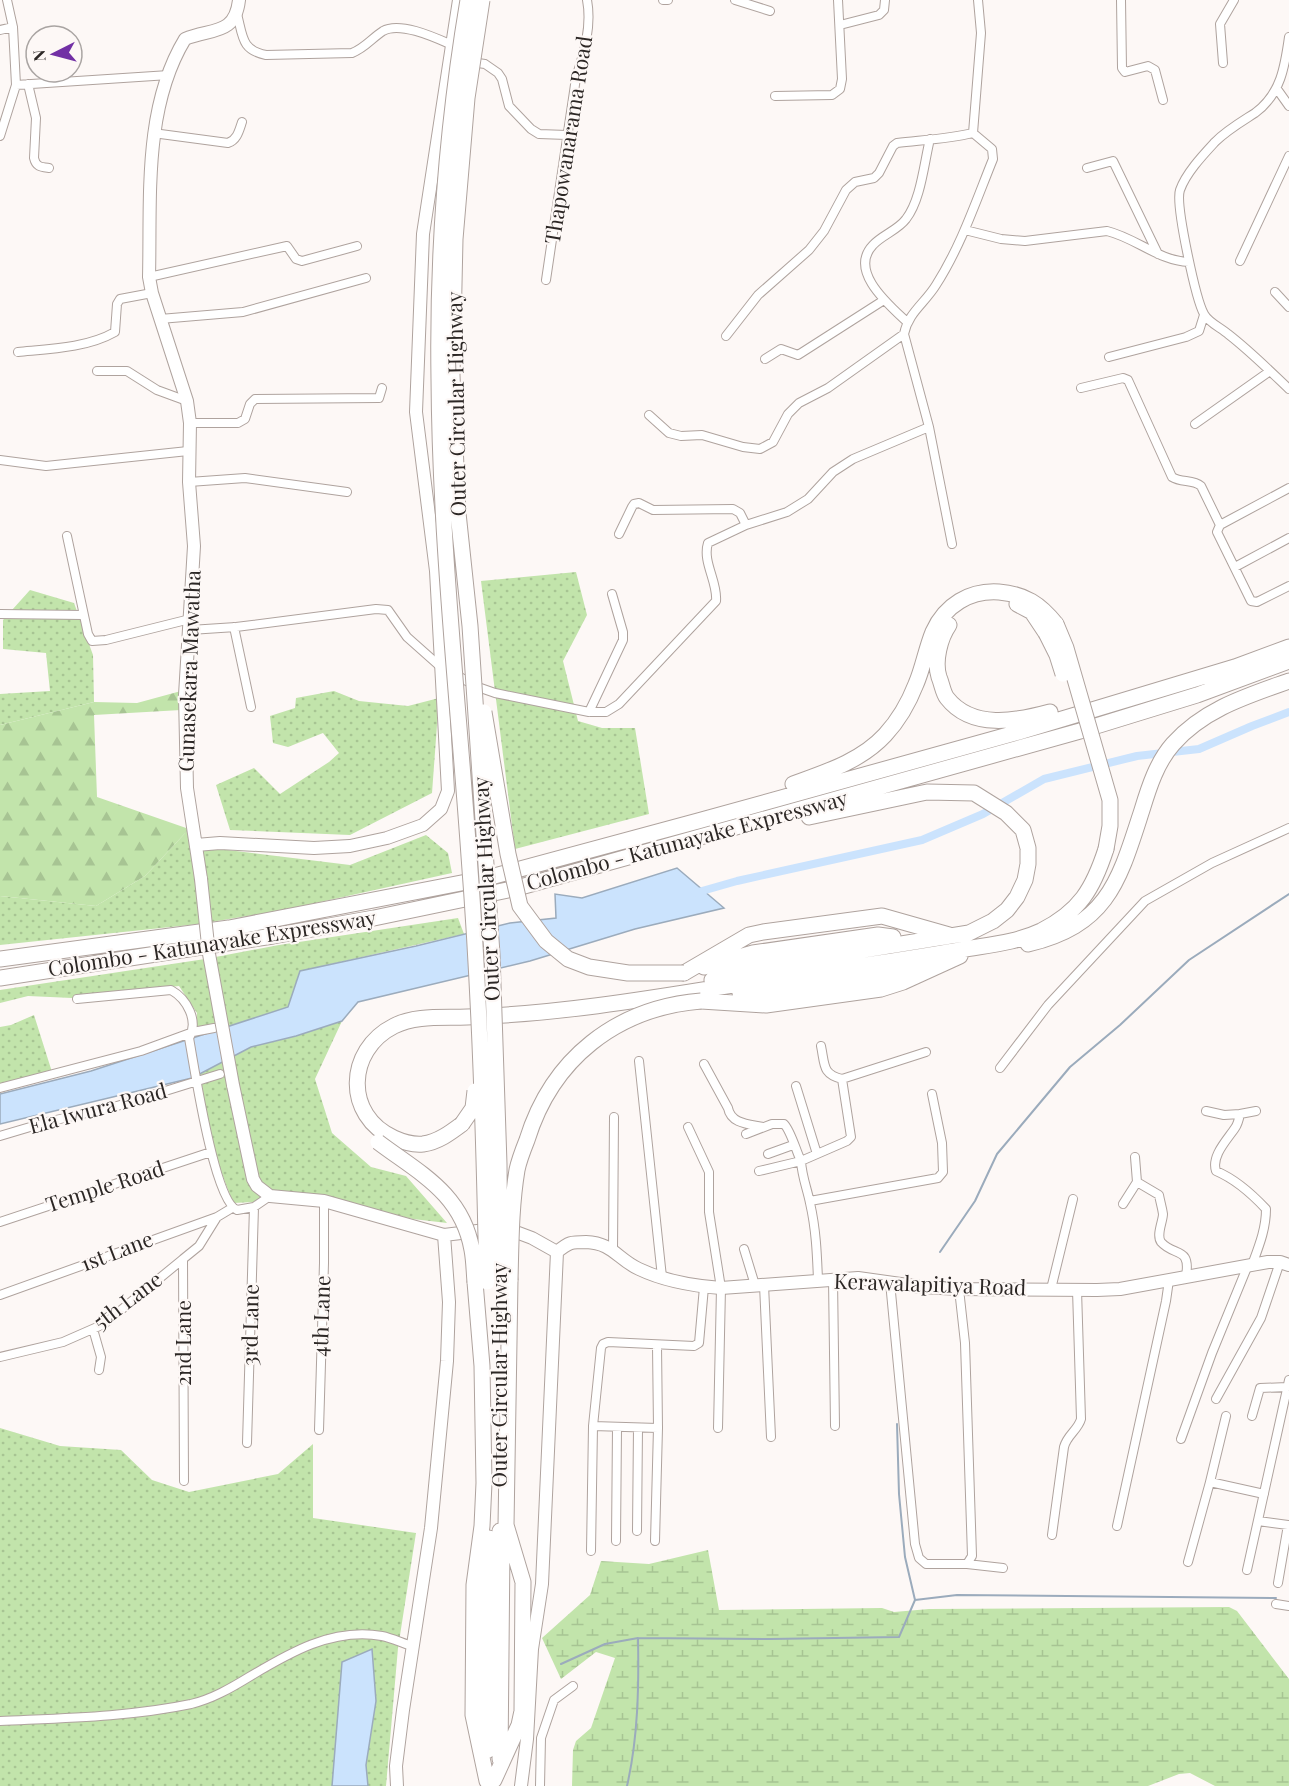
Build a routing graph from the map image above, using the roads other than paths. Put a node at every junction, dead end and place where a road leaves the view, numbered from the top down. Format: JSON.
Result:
{"nodes":[{"id":1,"x":8,"y":0,"type":"edge"},
{"id":2,"x":239,"y":0,"type":"edge"},
{"id":3,"x":459,"y":0,"type":"edge"},
{"id":4,"x":468,"y":0,"type":"edge"},
{"id":5,"x":482,"y":0,"type":"edge"},
{"id":6,"x":587,"y":0,"type":"edge"},
{"id":7,"x":663,"y":0,"type":"edge"},
{"id":8,"x":668,"y":0,"type":"edge"},
{"id":9,"x":735,"y":0,"type":"edge"},
{"id":10,"x":838,"y":0,"type":"edge"},
{"id":11,"x":885,"y":0,"type":"edge"},
{"id":12,"x":978,"y":0,"type":"edge"},
{"id":13,"x":1121,"y":0,"type":"edge"},
{"id":14,"x":1234,"y":0,"type":"edge"},
{"id":15,"x":771,"y":11,"type":"dead end"},
{"id":16,"x":237,"y":14,"type":"junction"},
{"id":17,"x":840,"y":25,"type":"junction"},
{"id":18,"x":13,"y":27,"type":"junction"},
{"id":19,"x":0,"y":30,"type":"edge"},
{"id":20,"x":1289,"y":37,"type":"edge"},
{"id":21,"x":452,"y":45,"type":"junction"},
{"id":22,"x":450,"y":58,"type":"junction"},
{"id":23,"x":1223,"y":63,"type":"dead end"},
{"id":24,"x":1287,"y":69,"type":"edge"},
{"id":25,"x":169,"y":75,"type":"junction"},
{"id":26,"x":84,"y":80,"type":"edge"},
{"id":27,"x":28,"y":84,"type":"joint"},
{"id":28,"x":16,"y":85,"type":"junction"},
{"id":29,"x":1277,"y":89,"type":"junction"},
{"id":30,"x":775,"y":96,"type":"dead end"},
{"id":31,"x":1163,"y":100,"type":"dead end"},
{"id":32,"x":1289,"y":106,"type":"edge"},
{"id":33,"x":242,"y":122,"type":"dead end"},
{"id":34,"x":153,"y":133,"type":"junction"},
{"id":35,"x":973,"y":133,"type":"junction"},
{"id":36,"x":567,"y":135,"type":"junction"},
{"id":37,"x":0,"y":136,"type":"edge"},
{"id":38,"x":930,"y":139,"type":"junction"},
{"id":39,"x":1289,"y":156,"type":"edge"},
{"id":40,"x":49,"y":168,"type":"dead end"},
{"id":41,"x":1087,"y":168,"type":"dead end"},
{"id":42,"x":965,"y":230,"type":"junction"},
{"id":43,"x":357,"y":246,"type":"dead end"},
{"id":44,"x":1158,"y":255,"type":"junction"},
{"id":45,"x":1240,"y":261,"type":"dead end"},
{"id":46,"x":1189,"y":262,"type":"junction"},
{"id":47,"x":149,"y":277,"type":"junction"},
{"id":48,"x":366,"y":278,"type":"dead end"},
{"id":49,"x":546,"y":280,"type":"dead end"},
{"id":50,"x":152,"y":292,"type":"junction"},
{"id":51,"x":1275,"y":292,"type":"dead end"},
{"id":52,"x":884,"y":300,"type":"junction"},
{"id":53,"x":1289,"y":307,"type":"edge"},
{"id":54,"x":1204,"y":315,"type":"junction"},
{"id":55,"x":160,"y":319,"type":"junction"},
{"id":56,"x":906,"y":322,"type":"junction"},
{"id":57,"x":904,"y":334,"type":"junction"},
{"id":58,"x":726,"y":336,"type":"dead end"},
{"id":59,"x":18,"y":352,"type":"dead end"},
{"id":60,"x":1109,"y":357,"type":"dead end"},
{"id":61,"x":765,"y":359,"type":"dead end"},
{"id":62,"x":96,"y":371,"type":"dead end"},
{"id":63,"x":1270,"y":371,"type":"junction"},
{"id":64,"x":382,"y":388,"type":"dead end"},
{"id":65,"x":1081,"y":388,"type":"dead end"},
{"id":66,"x":1289,"y":389,"type":"edge"},
{"id":67,"x":187,"y":401,"type":"junction"},
{"id":68,"x":649,"y":415,"type":"dead end"},
{"id":69,"x":190,"y":423,"type":"junction"},
{"id":70,"x":1196,"y":424,"type":"dead end"},
{"id":71,"x":929,"y":427,"type":"junction"},
{"id":72,"x":188,"y":451,"type":"junction"},
{"id":73,"x":0,"y":460,"type":"edge"},
{"id":74,"x":189,"y":482,"type":"junction"},
{"id":75,"x":1289,"y":488,"type":"edge"},
{"id":76,"x":348,"y":492,"type":"dead end"},
{"id":77,"x":747,"y":525,"type":"junction"},
{"id":78,"x":1220,"y":525,"type":"junction"},
{"id":79,"x":618,"y":534,"type":"dead end"},
{"id":80,"x":67,"y":536,"type":"dead end"},
{"id":81,"x":1289,"y":538,"type":"edge"},
{"id":82,"x":952,"y":544,"type":"dead end"},
{"id":83,"x":1235,"y":567,"type":"junction"},
{"id":84,"x":1289,"y":586,"type":"edge"},
{"id":85,"x":612,"y":594,"type":"dead end"},
{"id":86,"x":0,"y":614,"type":"edge"},
{"id":87,"x":83,"y":615,"type":"junction"},
{"id":88,"x":190,"y":624,"type":"junction"},
{"id":89,"x":470,"y":626,"type":"junction"},
{"id":90,"x":234,"y":627,"type":"junction"},
{"id":91,"x":1051,"y":628,"type":"junction"},
{"id":92,"x":1289,"y":647,"type":"edge"},
{"id":93,"x":1289,"y":661,"type":"edge"},
{"id":94,"x":1235,"y":667,"type":"junction"},
{"id":95,"x":443,"y":669,"type":"junction"},
{"id":96,"x":1289,"y":681,"type":"edge"},
{"id":97,"x":251,"y":707,"type":"dead end"},
{"id":98,"x":589,"y":712,"type":"junction"},
{"id":99,"x":1289,"y":828,"type":"edge"},
{"id":100,"x":643,"y":836,"type":"junction"},
{"id":101,"x":685,"y":842,"type":"junction"},
{"id":102,"x":196,"y":845,"type":"junction"},
{"id":103,"x":952,"y":936,"type":"junction"},
{"id":104,"x":893,"y":937,"type":"junction"},
{"id":105,"x":922,"y":941,"type":"junction"},
{"id":106,"x":966,"y":954,"type":"junction"},
{"id":107,"x":476,"y":956,"type":"junction"},
{"id":108,"x":945,"y":957,"type":"junction"},
{"id":109,"x":0,"y":959,"type":"edge"},
{"id":110,"x":725,"y":962,"type":"junction"},
{"id":111,"x":684,"y":973,"type":"junction"},
{"id":112,"x":0,"y":978,"type":"edge"},
{"id":113,"x":705,"y":990,"type":"junction"},
{"id":114,"x":77,"y":999,"type":"dead end"},
{"id":115,"x":214,"y":1028,"type":"dead end"},
{"id":116,"x":191,"y":1035,"type":"junction"},
{"id":117,"x":821,"y":1046,"type":"dead end"},
{"id":118,"x":926,"y":1052,"type":"dead end"},
{"id":119,"x":639,"y":1061,"type":"dead end"},
{"id":120,"x":704,"y":1064,"type":"dead end"},
{"id":121,"x":1000,"y":1068,"type":"dead end"},
{"id":122,"x":220,"y":1074,"type":"dead end"},
{"id":123,"x":196,"y":1077,"type":"junction"},
{"id":124,"x":842,"y":1079,"type":"junction"},
{"id":125,"x":796,"y":1086,"type":"dead end"},
{"id":126,"x":0,"y":1088,"type":"edge"},
{"id":127,"x":932,"y":1094,"type":"dead end"},
{"id":128,"x":1206,"y":1111,"type":"dead end"},
{"id":129,"x":1256,"y":1111,"type":"dead end"},
{"id":130,"x":1240,"y":1114,"type":"junction"},
{"id":131,"x":614,"y":1116,"type":"dead end"},
{"id":132,"x":688,"y":1127,"type":"dead end"},
{"id":133,"x":764,"y":1127,"type":"junction"},
{"id":134,"x":746,"y":1134,"type":"dead end"},
{"id":135,"x":0,"y":1136,"type":"edge"},
{"id":136,"x":793,"y":1146,"type":"junction"},
{"id":137,"x":210,"y":1152,"type":"junction"},
{"id":138,"x":768,"y":1154,"type":"dead end"},
{"id":139,"x":817,"y":1154,"type":"junction"},
{"id":140,"x":1135,"y":1157,"type":"dead end"},
{"id":141,"x":801,"y":1161,"type":"junction"},
{"id":142,"x":759,"y":1171,"type":"dead end"},
{"id":143,"x":1137,"y":1182,"type":"junction"},
{"id":144,"x":270,"y":1196,"type":"junction"},
{"id":145,"x":1073,"y":1199,"type":"dead end"},
{"id":146,"x":324,"y":1201,"type":"junction"},
{"id":147,"x":810,"y":1201,"type":"junction"},
{"id":148,"x":1123,"y":1204,"type":"dead end"},
{"id":149,"x":254,"y":1207,"type":"junction"},
{"id":150,"x":232,"y":1208,"type":"junction"},
{"id":151,"x":217,"y":1217,"type":"junction"},
{"id":152,"x":0,"y":1222,"type":"edge"},
{"id":153,"x":444,"y":1235,"type":"junction"},
{"id":154,"x":744,"y":1249,"type":"dead end"},
{"id":155,"x":613,"y":1250,"type":"junction"},
{"id":156,"x":557,"y":1252,"type":"junction"},
{"id":157,"x":183,"y":1259,"type":"junction"},
{"id":158,"x":1284,"y":1264,"type":"edge"},
{"id":159,"x":1250,"y":1265,"type":"junction"},
{"id":160,"x":1186,"y":1276,"type":"junction"},
{"id":161,"x":662,"y":1277,"type":"junction"},
{"id":162,"x":833,"y":1279,"type":"junction"},
{"id":163,"x":1169,"y":1280,"type":"junction"},
{"id":164,"x":493,"y":1281,"type":"junction"},
{"id":165,"x":818,"y":1281,"type":"junction"},
{"id":166,"x":890,"y":1282,"type":"junction"},
{"id":167,"x":759,"y":1285,"type":"junction"},
{"id":168,"x":704,"y":1287,"type":"junction"},
{"id":169,"x":721,"y":1288,"type":"junction"},
{"id":170,"x":1051,"y":1289,"type":"junction"},
{"id":171,"x":959,"y":1290,"type":"junction"},
{"id":172,"x":1077,"y":1290,"type":"junction"},
{"id":173,"x":0,"y":1295,"type":"edge"},
{"id":174,"x":93,"y":1329,"type":"junction"},
{"id":175,"x":657,"y":1346,"type":"junction"},
{"id":176,"x":0,"y":1357,"type":"edge"},
{"id":177,"x":99,"y":1370,"type":"dead end"},
{"id":178,"x":1288,"y":1383,"type":"edge"},
{"id":179,"x":1216,"y":1399,"type":"dead end"},
{"id":180,"x":1226,"y":1416,"type":"dead end"},
{"id":181,"x":1252,"y":1416,"type":"dead end"},
{"id":182,"x":593,"y":1426,"type":"junction"},
{"id":183,"x":835,"y":1426,"type":"dead end"},
{"id":184,"x":617,"y":1428,"type":"junction"},
{"id":185,"x":638,"y":1428,"type":"junction"},
{"id":186,"x":658,"y":1428,"type":"junction"},
{"id":187,"x":718,"y":1428,"type":"dead end"},
{"id":188,"x":320,"y":1430,"type":"dead end"},
{"id":189,"x":771,"y":1437,"type":"dead end"},
{"id":190,"x":1182,"y":1439,"type":"dead end"},
{"id":191,"x":247,"y":1443,"type":"dead end"},
{"id":192,"x":184,"y":1481,"type":"dead end"},
{"id":193,"x":1210,"y":1482,"type":"junction"},
{"id":194,"x":1264,"y":1494,"type":"junction"},
{"id":195,"x":1258,"y":1521,"type":"junction"},
{"id":196,"x":1117,"y":1526,"type":"dead end"},
{"id":197,"x":498,"y":1527,"type":"junction"},
{"id":198,"x":637,"y":1531,"type":"dead end"},
{"id":199,"x":1052,"y":1534,"type":"dead end"},
{"id":200,"x":616,"y":1541,"type":"dead end"},
{"id":201,"x":655,"y":1541,"type":"dead end"},
{"id":202,"x":502,"y":1545,"type":"junction"},
{"id":203,"x":591,"y":1551,"type":"dead end"},
{"id":204,"x":1188,"y":1562,"type":"dead end"},
{"id":205,"x":967,"y":1564,"type":"junction"},
{"id":206,"x":1003,"y":1568,"type":"dead end"},
{"id":207,"x":1247,"y":1570,"type":"dead end"},
{"id":208,"x":1278,"y":1583,"type":"dead end"},
{"id":209,"x":1276,"y":1604,"type":"dead end"},
{"id":210,"x":1289,"y":1606,"type":"edge"},
{"id":211,"x":412,"y":1646,"type":"junction"},
{"id":212,"x":573,"y":1686,"type":"dead end"},
{"id":213,"x":0,"y":1721,"type":"edge"},
{"id":214,"x":505,"y":1743,"type":"junction"},
{"id":215,"x":500,"y":1758,"type":"junction"},
{"id":216,"x":491,"y":1783,"type":"edge"},
{"id":217,"x":397,"y":1786,"type":"edge"},
{"id":218,"x":521,"y":1786,"type":"edge"},
{"id":219,"x":540,"y":1786,"type":"edge"}],
"edges":[{"from":1,"to":18,"type":"street"},
{"from":2,"to":16,"type":"street"},
{"from":3,"to":21,"type":"street"},
{"from":4,"to":107,"type":"highway","name":"Outer Circular Highway","bridge":true},
{"from":5,"to":89,"type":"highway","name":"Outer Circular Highway","bridge":true},
{"from":6,"to":36,"type":"street","name":"Thapowanarama Road"},
{"from":7,"to":8,"type":"street"},
{"from":9,"to":15,"type":"street"},
{"from":10,"to":17,"type":"street"},
{"from":11,"to":17,"type":"street"},
{"from":12,"to":35,"type":"street"},
{"from":13,"to":31,"type":"street"},
{"from":14,"to":23,"type":"street"},
{"from":16,"to":21,"type":"street"},
{"from":16,"to":25,"type":"street","name":"Gunasekara Mawatha"},
{"from":17,"to":30,"type":"street"},
{"from":18,"to":19,"type":"street"},
{"from":18,"to":28,"type":"street"},
{"from":20,"to":24,"type":"street"},
{"from":21,"to":22,"type":"street"},
{"from":22,"to":36,"type":"street"},
{"from":22,"to":95,"type":"street"},
{"from":24,"to":29,"type":"street"},
{"from":25,"to":26,"type":"street"},
{"from":25,"to":34,"type":"street","name":"Gunasekara Mawatha"},
{"from":27,"to":28,"type":"street"},
{"from":27,"to":40,"type":"street"},
{"from":28,"to":37,"type":"street"},
{"from":29,"to":32,"type":"street"},
{"from":29,"to":46,"type":"street"},
{"from":33,"to":34,"type":"street"},
{"from":34,"to":47,"type":"street","name":"Gunasekara Mawatha"},
{"from":35,"to":38,"type":"street"},
{"from":35,"to":42,"type":"street"},
{"from":36,"to":49,"type":"street","name":"Thapowanarama Road"},
{"from":38,"to":52,"type":"street"},
{"from":38,"to":58,"type":"street"},
{"from":39,"to":45,"type":"street"},
{"from":41,"to":44,"type":"street"},
{"from":42,"to":44,"type":"street"},
{"from":42,"to":56,"type":"street"},
{"from":43,"to":47,"type":"street"},
{"from":44,"to":46,"type":"street"},
{"from":46,"to":54,"type":"street"},
{"from":47,"to":50,"type":"street","name":"Gunasekara Mawatha"},
{"from":48,"to":55,"type":"street"},
{"from":50,"to":55,"type":"street","name":"Gunasekara Mawatha"},
{"from":50,"to":59,"type":"street"},
{"from":51,"to":53,"type":"street"},
{"from":52,"to":56,"type":"street"},
{"from":52,"to":61,"type":"street"},
{"from":54,"to":60,"type":"street"},
{"from":54,"to":63,"type":"street"},
{"from":55,"to":67,"type":"street","name":"Gunasekara Mawatha"},
{"from":56,"to":57,"type":"street"},
{"from":57,"to":68,"type":"street"},
{"from":57,"to":71,"type":"street"},
{"from":62,"to":67,"type":"street"},
{"from":63,"to":66,"type":"street"},
{"from":63,"to":70,"type":"street"},
{"from":64,"to":69,"type":"street"},
{"from":65,"to":78,"type":"street"},
{"from":67,"to":69,"type":"street","name":"Gunasekara Mawatha"},
{"from":69,"to":72,"type":"street","name":"Gunasekara Mawatha"},
{"from":71,"to":77,"type":"street"},
{"from":71,"to":82,"type":"street"},
{"from":72,"to":73,"type":"street"},
{"from":72,"to":74,"type":"street","name":"Gunasekara Mawatha"},
{"from":74,"to":76,"type":"street"},
{"from":74,"to":88,"type":"street","name":"Gunasekara Mawatha"},
{"from":75,"to":78,"type":"street"},
{"from":77,"to":79,"type":"street"},
{"from":77,"to":98,"type":"street"},
{"from":78,"to":83,"type":"street"},
{"from":80,"to":87,"type":"street"},
{"from":81,"to":83,"type":"street"},
{"from":83,"to":84,"type":"street"},
{"from":85,"to":98,"type":"street"},
{"from":86,"to":87,"type":"street"},
{"from":87,"to":88,"type":"street"},
{"from":88,"to":90,"type":"street"},
{"from":88,"to":102,"type":"street","name":"Gunasekara Mawatha"},
{"from":89,"to":111,"type":"highway","bridge":true},
{"from":89,"to":164,"type":"highway","name":"Outer Circular Highway","bridge":true},
{"from":90,"to":95,"type":"street"},
{"from":90,"to":97,"type":"street"},
{"from":91,"to":94,"type":"highway"},
{"from":91,"to":100,"type":"highway"},
{"from":91,"to":113,"type":"highway","bridge":true},
{"from":92,"to":94,"type":"highway","name":"Colombo - Katunayake Expressway"},
{"from":93,"to":101,"type":"highway","name":"Colombo - Katunayake Expressway"},
{"from":94,"to":100,"type":"highway","name":"Colombo - Katunayake Expressway"},
{"from":95,"to":98,"type":"street"},
{"from":95,"to":102,"type":"street"},
{"from":96,"to":106,"type":"highway"},
{"from":99,"to":121,"type":"street"},
{"from":100,"to":109,"type":"highway","name":"Colombo - Katunayake Expressway"},
{"from":101,"to":103,"type":"highway"},
{"from":101,"to":112,"type":"highway","name":"Colombo - Katunayake Expressway"},
{"from":102,"to":144,"type":"street","name":"Gunasekara Mawatha","bridge":true},
{"from":103,"to":105,"type":"highway"},
{"from":103,"to":111,"type":"highway"},
{"from":104,"to":105,"type":"highway"},
{"from":104,"to":110,"type":"highway"},
{"from":104,"to":111,"type":"highway"},
{"from":105,"to":110,"type":"highway"},
{"from":105,"to":111,"type":"highway"},
{"from":105,"to":113,"type":"highway"},
{"from":106,"to":108,"type":"highway"},
{"from":106,"to":113,"type":"highway"},
{"from":107,"to":113,"type":"highway","bridge":true},
{"from":107,"to":164,"type":"highway","name":"Outer Circular Highway","bridge":true},
{"from":108,"to":113,"type":"highway"},
{"from":108,"to":113,"type":"highway"},
{"from":110,"to":111,"type":"highway"},
{"from":113,"to":164,"type":"highway","bridge":true},
{"from":113,"to":164,"type":"highway","bridge":true},
{"from":114,"to":116,"type":"street"},
{"from":115,"to":116,"type":"street"},
{"from":116,"to":123,"type":"street"},
{"from":116,"to":126,"type":"street"},
{"from":117,"to":124,"type":"street"},
{"from":118,"to":124,"type":"street"},
{"from":119,"to":161,"type":"street"},
{"from":120,"to":133,"type":"street"},
{"from":122,"to":123,"type":"street","name":"Ela Iwura Road"},
{"from":123,"to":135,"type":"street","name":"Ela Iwura Road"},
{"from":123,"to":137,"type":"street"},
{"from":124,"to":139,"type":"street"},
{"from":125,"to":139,"type":"street"},
{"from":127,"to":147,"type":"street"},
{"from":128,"to":130,"type":"street"},
{"from":129,"to":130,"type":"street"},
{"from":130,"to":159,"type":"street"},
{"from":131,"to":155,"type":"street"},
{"from":132,"to":169,"type":"street"},
{"from":133,"to":134,"type":"street"},
{"from":133,"to":136,"type":"street"},
{"from":136,"to":138,"type":"street"},
{"from":136,"to":141,"type":"street"},
{"from":137,"to":150,"type":"street"},
{"from":137,"to":152,"type":"street","name":"Temple Road"},
{"from":139,"to":141,"type":"street"},
{"from":140,"to":143,"type":"street"},
{"from":141,"to":142,"type":"street"},
{"from":141,"to":147,"type":"street"},
{"from":143,"to":148,"type":"street"},
{"from":143,"to":160,"type":"street"},
{"from":144,"to":146,"type":"street"},
{"from":144,"to":149,"type":"street"},
{"from":145,"to":170,"type":"street"},
{"from":146,"to":153,"type":"street"},
{"from":146,"to":188,"type":"street","name":"4th Lane"},
{"from":147,"to":165,"type":"street"},
{"from":149,"to":150,"type":"street"},
{"from":149,"to":191,"type":"street","name":"3rd Lane"},
{"from":150,"to":151,"type":"street","name":"1st Lane"},
{"from":151,"to":157,"type":"street"},
{"from":151,"to":173,"type":"street","name":"1st Lane"},
{"from":153,"to":156,"type":"street"},
{"from":153,"to":211,"type":"street"},
{"from":154,"to":167,"type":"street"},
{"from":155,"to":156,"type":"street","name":"Kerawalapitiya Road"},
{"from":155,"to":161,"type":"street","name":"Kerawalapitiya Road"},
{"from":156,"to":218,"type":"street"},
{"from":157,"to":174,"type":"street","name":"5th Lane"},
{"from":157,"to":192,"type":"street","name":"2nd Lane"},
{"from":158,"to":159,"type":"street","name":"Kerawalapitiya Road"},
{"from":158,"to":179,"type":"street"},
{"from":159,"to":160,"type":"street","name":"Kerawalapitiya Road"},
{"from":159,"to":190,"type":"street"},
{"from":160,"to":163,"type":"street","name":"Kerawalapitiya Road"},
{"from":161,"to":168,"type":"street","name":"Kerawalapitiya Road"},
{"from":162,"to":165,"type":"street","name":"Kerawalapitiya Road"},
{"from":162,"to":166,"type":"street","name":"Kerawalapitiya Road"},
{"from":162,"to":183,"type":"street"},
{"from":163,"to":172,"type":"street","name":"Kerawalapitiya Road"},
{"from":163,"to":196,"type":"street"},
{"from":164,"to":197,"type":"highway","name":"Outer Circular Highway"},
{"from":164,"to":216,"type":"highway"},
{"from":165,"to":167,"type":"street","name":"Kerawalapitiya Road"},
{"from":166,"to":171,"type":"street","name":"Kerawalapitiya Road"},
{"from":166,"to":205,"type":"street"},
{"from":167,"to":169,"type":"street","name":"Kerawalapitiya Road"},
{"from":167,"to":189,"type":"street"},
{"from":168,"to":169,"type":"street","name":"Kerawalapitiya Road"},
{"from":168,"to":175,"type":"street"},
{"from":169,"to":187,"type":"street"},
{"from":170,"to":171,"type":"street","name":"Kerawalapitiya Road"},
{"from":170,"to":172,"type":"street","name":"Kerawalapitiya Road"},
{"from":171,"to":205,"type":"street"},
{"from":172,"to":199,"type":"street"},
{"from":174,"to":176,"type":"street","name":"5th Lane"},
{"from":174,"to":177,"type":"street"},
{"from":175,"to":182,"type":"street"},
{"from":175,"to":186,"type":"street"},
{"from":178,"to":181,"type":"street"},
{"from":178,"to":194,"type":"street"},
{"from":180,"to":193,"type":"street"},
{"from":182,"to":184,"type":"street"},
{"from":182,"to":203,"type":"street"},
{"from":184,"to":185,"type":"street"},
{"from":184,"to":200,"type":"street"},
{"from":185,"to":186,"type":"street"},
{"from":185,"to":198,"type":"street"},
{"from":186,"to":201,"type":"street"},
{"from":193,"to":194,"type":"street"},
{"from":193,"to":204,"type":"street"},
{"from":194,"to":195,"type":"street"},
{"from":195,"to":207,"type":"street"},
{"from":195,"to":208,"type":"street"},
{"from":197,"to":202,"type":"highway","name":"Outer Circular Highway"},
{"from":197,"to":214,"type":"highway"},
{"from":197,"to":216,"type":"highway","name":"Outer Circular Highway"},
{"from":197,"to":216,"type":"highway"},
{"from":202,"to":214,"type":"highway"},
{"from":202,"to":215,"type":"highway","name":"Outer Circular Highway"},
{"from":205,"to":206,"type":"street"},
{"from":209,"to":210,"type":"street"},
{"from":211,"to":213,"type":"street"},
{"from":211,"to":217,"type":"street"},
{"from":212,"to":219,"type":"street"},
{"from":214,"to":215,"type":"highway"},
{"from":215,"to":216,"type":"highway","name":"Outer Circular Highway"}]}
